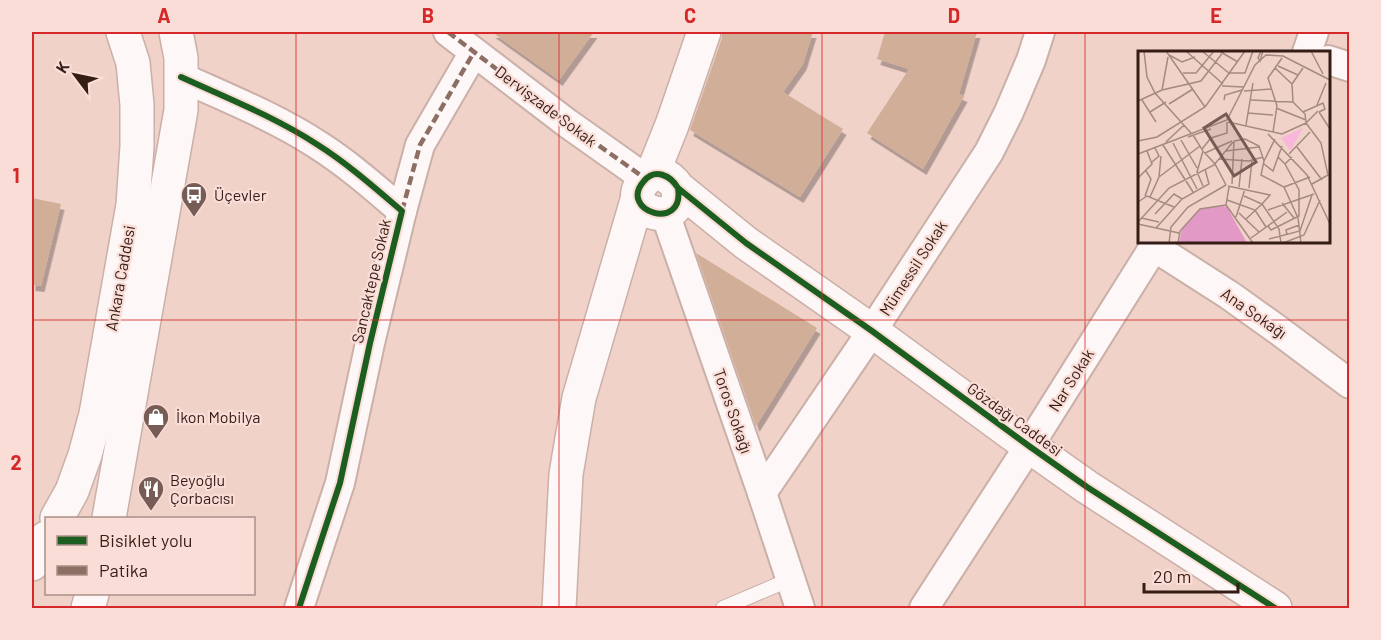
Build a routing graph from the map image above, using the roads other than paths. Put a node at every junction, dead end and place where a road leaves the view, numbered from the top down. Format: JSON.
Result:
{"nodes":[{"id":1,"x":123,"y":32,"type":"edge"},
{"id":2,"x":200,"y":32,"type":"edge"},
{"id":3,"x":448,"y":32,"type":"edge"},
{"id":4,"x":704,"y":32,"type":"edge"},
{"id":5,"x":1041,"y":32,"type":"edge"},
{"id":6,"x":1314,"y":32,"type":"edge"},
{"id":7,"x":1307,"y":51,"type":"edge"},
{"id":8,"x":474,"y":52,"type":"junction"},
{"id":9,"x":179,"y":56,"type":"edge"},
{"id":10,"x":1330,"y":60,"type":"edge"},
{"id":11,"x":1350,"y":67,"type":"edge"},
{"id":12,"x":659,"y":194,"type":"junction"},
{"id":13,"x":402,"y":211,"type":"junction"},
{"id":14,"x":1156,"y":244,"type":"edge"},
{"id":15,"x":872,"y":332,"type":"junction"},
{"id":16,"x":1350,"y":384,"type":"edge"},
{"id":17,"x":1029,"y":446,"type":"junction"},
{"id":18,"x":762,"y":493,"type":"junction"},
{"id":19,"x":58,"y":517,"type":"edge"},
{"id":20,"x":110,"y":517,"type":"edge"},
{"id":21,"x":45,"y":540,"type":"edge"},
{"id":22,"x":32,"y":564,"type":"edge"},
{"id":23,"x":790,"y":579,"type":"junction"},
{"id":24,"x":299,"y":609,"type":"edge"},
{"id":25,"x":559,"y":609,"type":"edge"},
{"id":26,"x":723,"y":609,"type":"edge"},
{"id":27,"x":800,"y":609,"type":"edge"},
{"id":28,"x":924,"y":609,"type":"edge"},
{"id":29,"x":1275,"y":609,"type":"edge"}],
"edges":[{"from":1,"to":19,"type":"street","name":"Ankara Caddesi"},
{"from":2,"to":9,"type":"street"},
{"from":3,"to":8,"type":"street","name":"Dervişzade Sokak"},
{"from":4,"to":12,"type":"street"},
{"from":5,"to":15,"type":"street","name":"Mümessil Sokak"},
{"from":6,"to":7,"type":"street"},
{"from":8,"to":12,"type":"street","name":"Dervişzade Sokak"},
{"from":8,"to":13,"type":"street"},
{"from":9,"to":13,"type":"street","name":"Sancaktepe Sokak"},
{"from":9,"to":20,"type":"street","name":"Ankara Caddesi"},
{"from":10,"to":11,"type":"street"},
{"from":12,"to":15,"type":"street","name":"Gözdağı Caddesi"},
{"from":12,"to":18,"type":"street","name":"Toros Sokağı"},
{"from":12,"to":25,"type":"street"},
{"from":13,"to":24,"type":"street","name":"Sancaktepe Sokak"},
{"from":14,"to":16,"type":"street","name":"Ana Sokağı"},
{"from":14,"to":17,"type":"street","name":"Nar Sokak"},
{"from":15,"to":17,"type":"street","name":"Gözdağı Caddesi"},
{"from":15,"to":18,"type":"street","name":"Mümessil Sokak"},
{"from":17,"to":28,"type":"street","name":"Nar Sokak"},
{"from":17,"to":29,"type":"street","name":"Gözdağı Caddesi"},
{"from":18,"to":23,"type":"street","name":"Toros Sokağı"},
{"from":21,"to":22,"type":"street"},
{"from":23,"to":26,"type":"lane"},
{"from":23,"to":27,"type":"street","name":"Toros Sokağı"}]}
